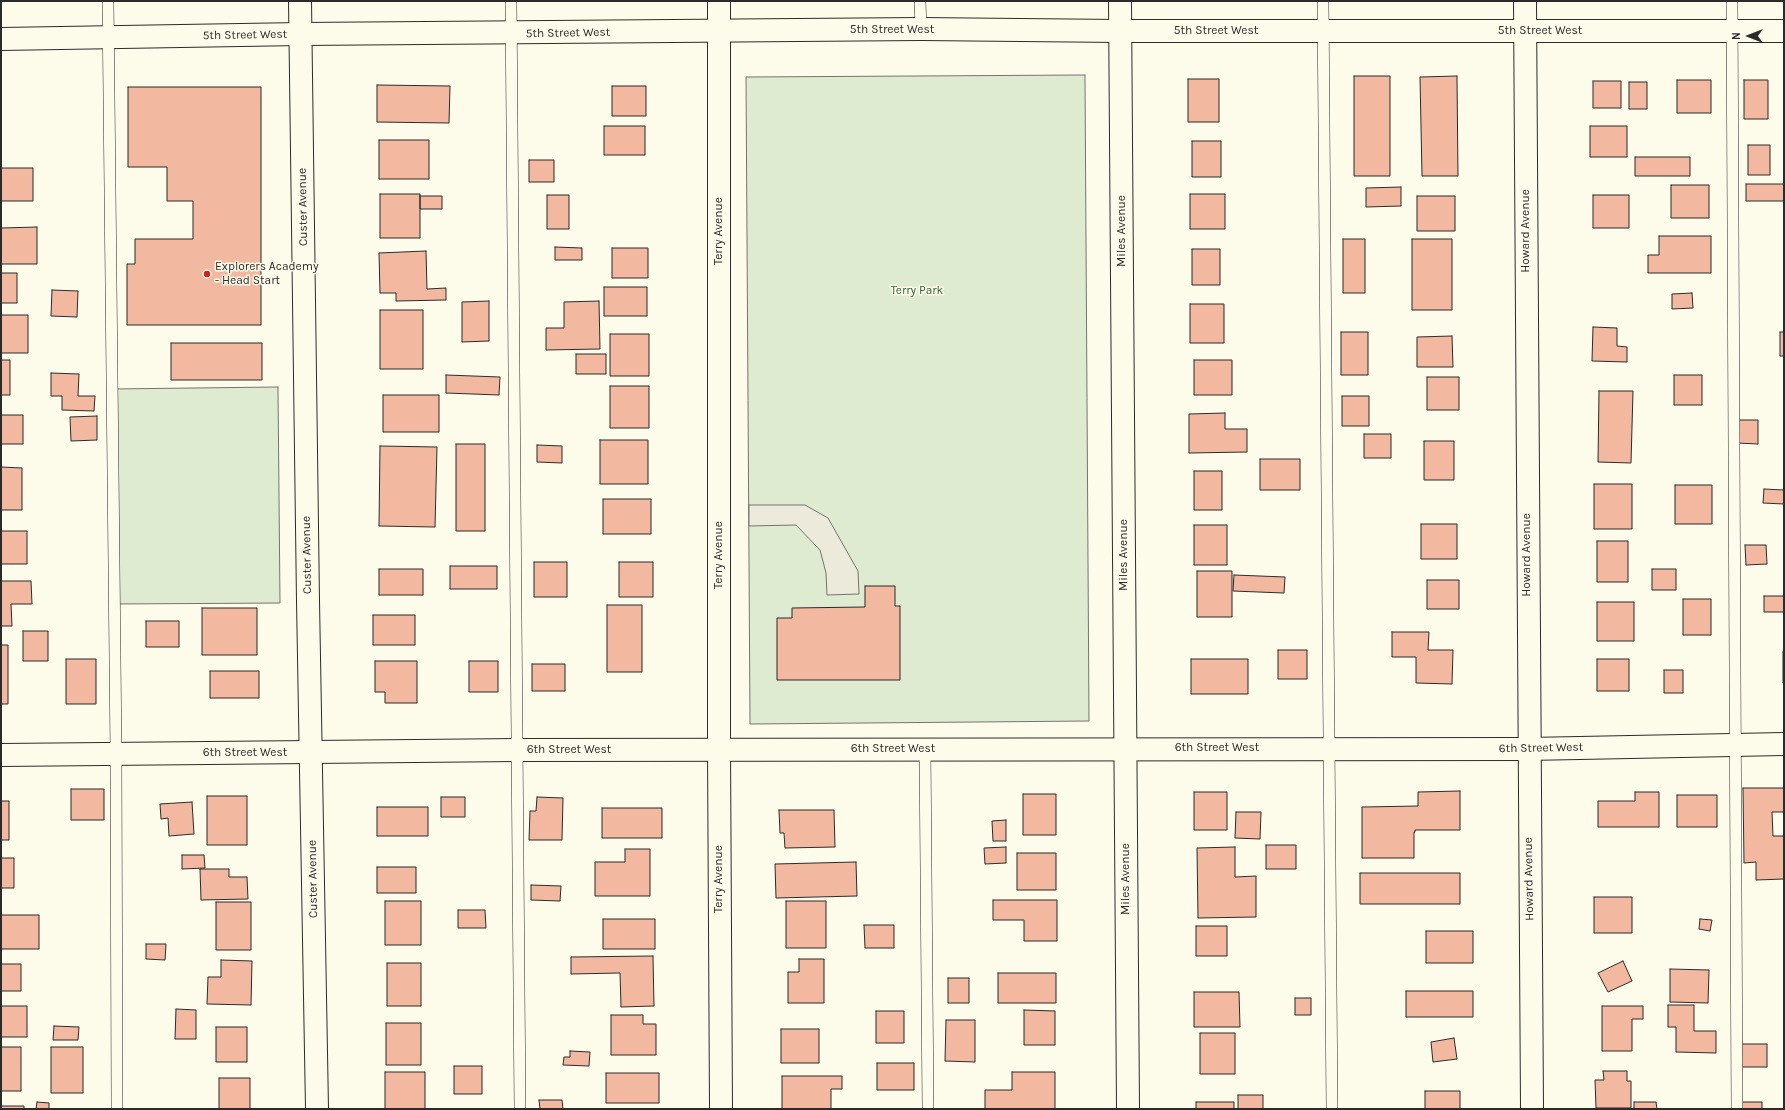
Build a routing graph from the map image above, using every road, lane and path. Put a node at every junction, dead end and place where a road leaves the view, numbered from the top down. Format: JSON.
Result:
{"nodes":[{"id":1,"x":108,"y":1,"type":"edge"},
{"id":2,"x":300,"y":1,"type":"edge"},
{"id":3,"x":512,"y":1,"type":"edge"},
{"id":4,"x":720,"y":1,"type":"edge"},
{"id":5,"x":920,"y":1,"type":"edge"},
{"id":6,"x":1120,"y":1,"type":"edge"},
{"id":7,"x":1323,"y":1,"type":"edge"},
{"id":8,"x":1525,"y":1,"type":"edge"},
{"id":9,"x":1732,"y":1,"type":"edge"},
{"id":10,"x":920,"y":29,"type":"junction"},
{"id":11,"x":720,"y":31,"type":"junction"},
{"id":12,"x":1120,"y":31,"type":"junction"},
{"id":13,"x":1323,"y":31,"type":"junction"},
{"id":14,"x":1732,"y":31,"type":"junction"},
{"id":15,"x":1784,"y":31,"type":"edge"},
{"id":16,"x":1525,"y":32,"type":"junction"},
{"id":17,"x":512,"y":33,"type":"junction"},
{"id":18,"x":301,"y":34,"type":"junction"},
{"id":19,"x":108,"y":37,"type":"junction"},
{"id":20,"x":1,"y":39,"type":"edge"},
{"id":21,"x":1736,"y":744,"type":"junction"},
{"id":22,"x":1784,"y":744,"type":"edge"},
{"id":23,"x":1328,"y":748,"type":"junction"},
{"id":24,"x":1126,"y":749,"type":"junction"},
{"id":25,"x":1528,"y":749,"type":"junction"},
{"id":26,"x":518,"y":750,"type":"junction"},
{"id":27,"x":718,"y":750,"type":"junction"},
{"id":28,"x":925,"y":750,"type":"junction"},
{"id":29,"x":116,"y":753,"type":"junction"},
{"id":30,"x":311,"y":753,"type":"junction"},
{"id":31,"x":1,"y":755,"type":"edge"},
{"id":32,"x":118,"y":1109,"type":"edge"},
{"id":33,"x":317,"y":1109,"type":"edge"},
{"id":34,"x":520,"y":1109,"type":"edge"},
{"id":35,"x":721,"y":1109,"type":"edge"},
{"id":36,"x":928,"y":1109,"type":"edge"},
{"id":37,"x":1128,"y":1109,"type":"edge"},
{"id":38,"x":1332,"y":1109,"type":"edge"},
{"id":39,"x":1532,"y":1109,"type":"edge"},
{"id":40,"x":1737,"y":1109,"type":"edge"}],
"edges":[{"from":1,"to":19,"type":"lane"},
{"from":2,"to":18,"type":"street","name":"Custer Avenue"},
{"from":3,"to":17,"type":"lane"},
{"from":4,"to":11,"type":"street","name":"Terry Avenue"},
{"from":5,"to":10,"type":"lane"},
{"from":6,"to":12,"type":"street","name":"Miles Avenue"},
{"from":7,"to":13,"type":"lane"},
{"from":8,"to":16,"type":"street","name":"Howard Avenue"},
{"from":9,"to":14,"type":"lane"},
{"from":10,"to":11,"type":"street","name":"5th Street West"},
{"from":10,"to":12,"type":"street","name":"5th Street West"},
{"from":11,"to":17,"type":"street","name":"5th Street West"},
{"from":11,"to":27,"type":"street","name":"Terry Avenue"},
{"from":12,"to":13,"type":"street","name":"5th Street West"},
{"from":12,"to":24,"type":"street","name":"Miles Avenue"},
{"from":13,"to":16,"type":"street","name":"5th Street West"},
{"from":13,"to":23,"type":"lane"},
{"from":14,"to":15,"type":"street","name":"5th Street West"},
{"from":14,"to":16,"type":"street","name":"5th Street West"},
{"from":14,"to":21,"type":"lane"},
{"from":16,"to":25,"type":"street","name":"Howard Avenue"},
{"from":17,"to":18,"type":"street","name":"5th Street West"},
{"from":17,"to":26,"type":"lane"},
{"from":18,"to":19,"type":"street","name":"5th Street West"},
{"from":18,"to":30,"type":"street","name":"Custer Avenue"},
{"from":19,"to":20,"type":"street","name":"5th Street West"},
{"from":19,"to":29,"type":"lane"},
{"from":21,"to":22,"type":"street","name":"6th Street West"},
{"from":21,"to":25,"type":"street","name":"6th Street West"},
{"from":21,"to":40,"type":"lane"},
{"from":23,"to":24,"type":"street","name":"6th Street West"},
{"from":23,"to":25,"type":"street","name":"6th Street West"},
{"from":23,"to":38,"type":"lane"},
{"from":24,"to":28,"type":"street","name":"6th Street West"},
{"from":24,"to":37,"type":"street","name":"Miles Avenue"},
{"from":25,"to":39,"type":"street","name":"Howard Avenue"},
{"from":26,"to":27,"type":"street","name":"6th Street West"},
{"from":26,"to":30,"type":"street","name":"6th Street West"},
{"from":26,"to":34,"type":"lane"},
{"from":27,"to":28,"type":"street","name":"6th Street West"},
{"from":27,"to":35,"type":"street","name":"Terry Avenue"},
{"from":28,"to":36,"type":"lane"},
{"from":29,"to":30,"type":"street","name":"6th Street West"},
{"from":29,"to":31,"type":"street","name":"6th Street West"},
{"from":29,"to":32,"type":"lane"},
{"from":30,"to":33,"type":"street","name":"Custer Avenue"}]}
